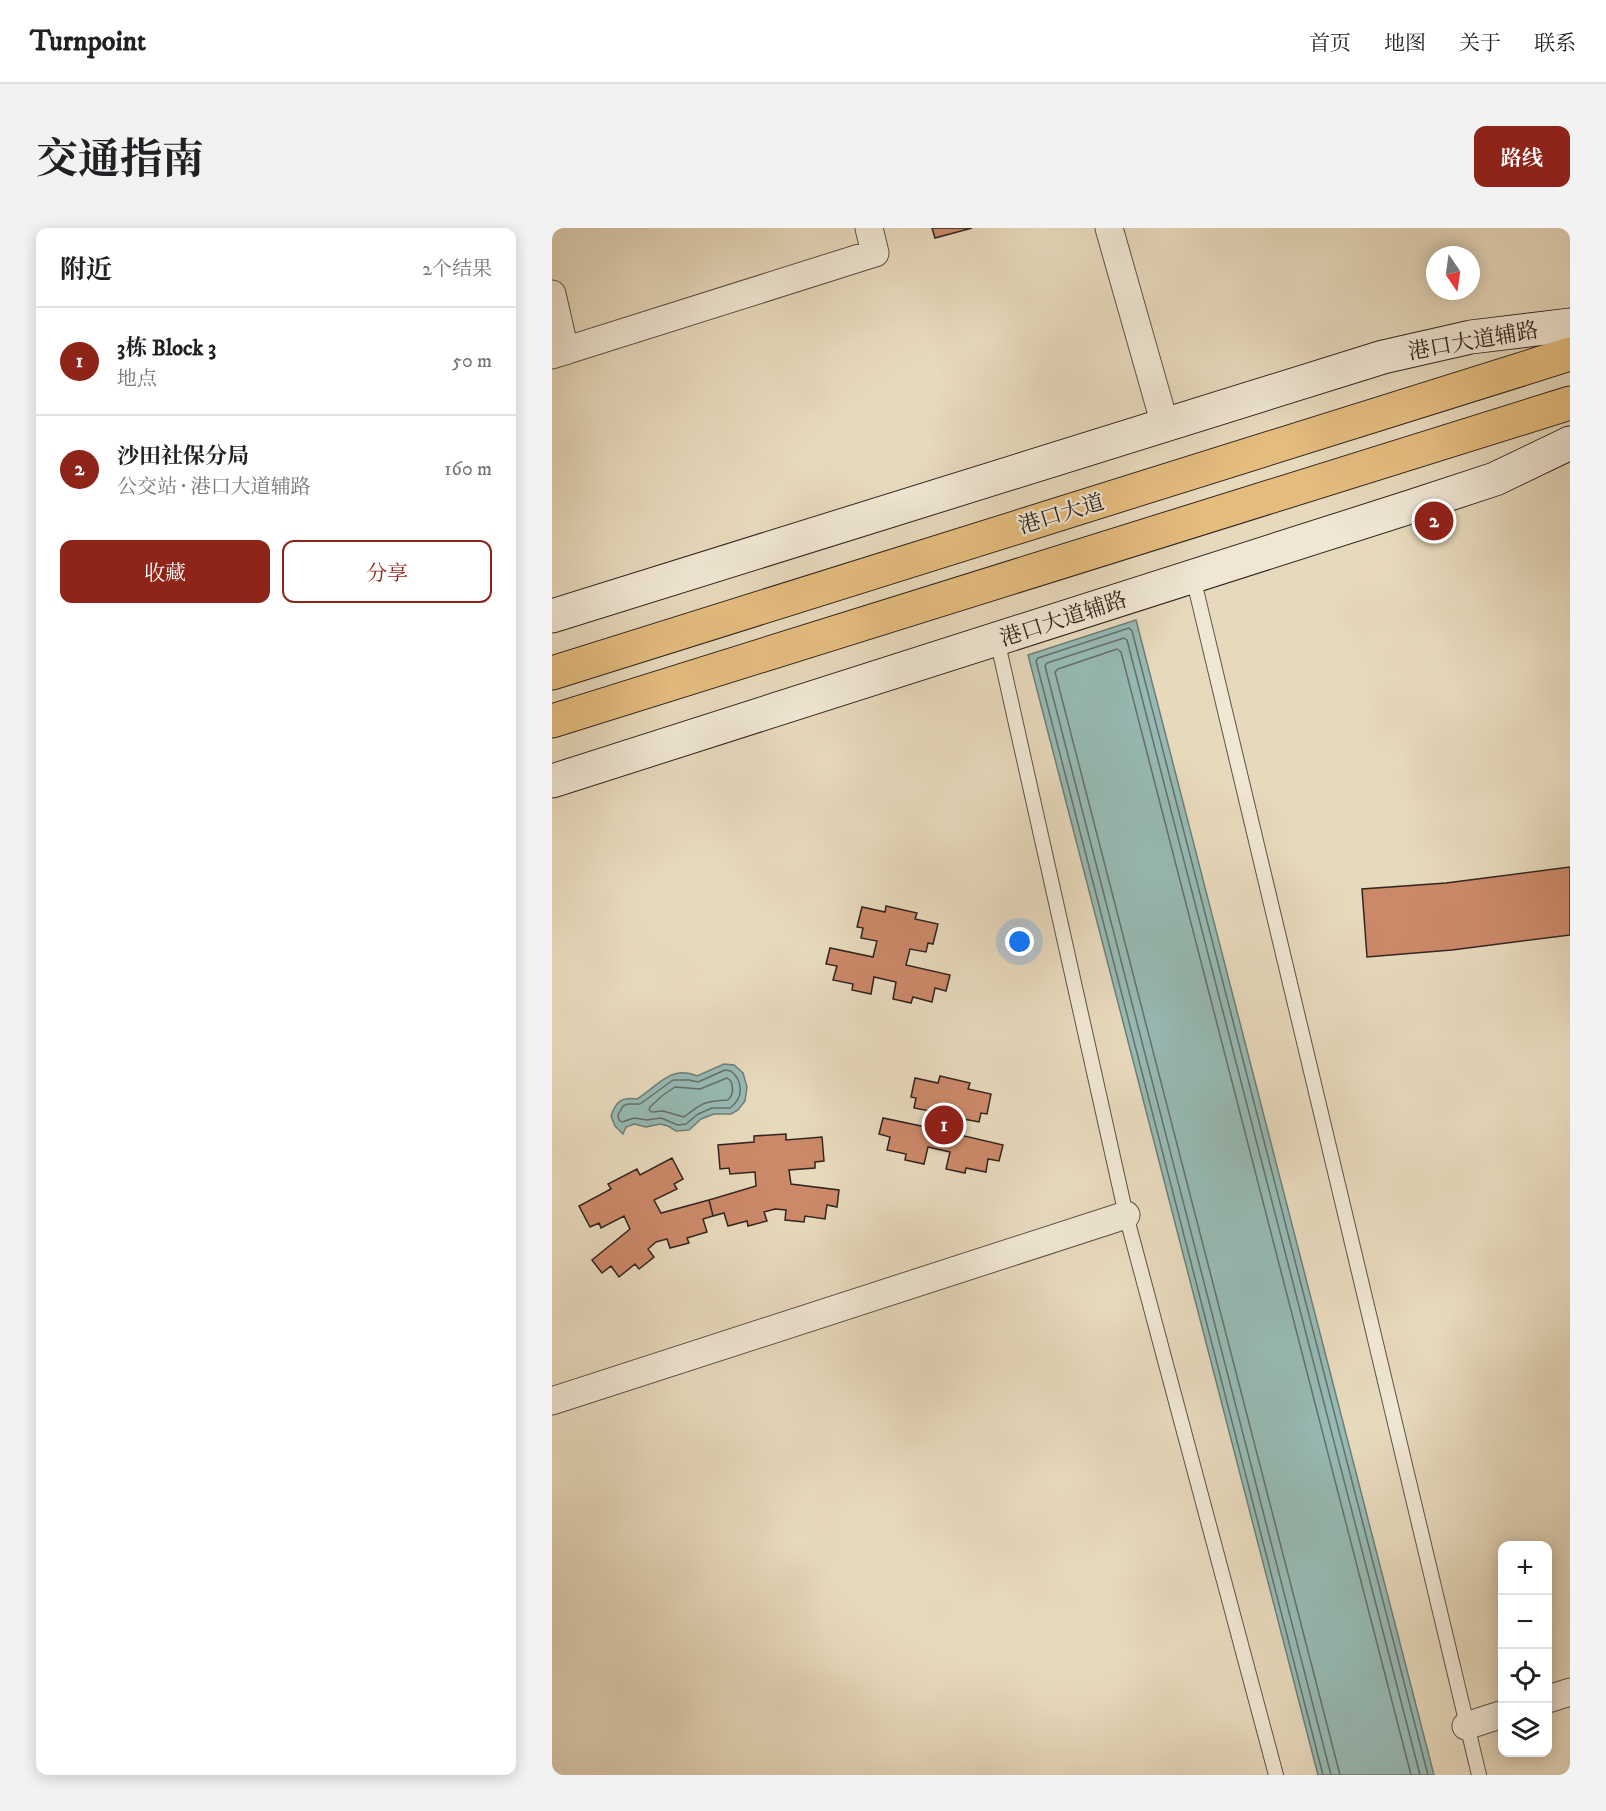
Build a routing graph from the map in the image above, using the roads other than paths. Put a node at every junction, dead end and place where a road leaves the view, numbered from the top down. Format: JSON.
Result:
{"nodes":[{"id":1,"x":869,"y":228,"type":"edge"},
{"id":2,"x":1109,"y":228,"type":"edge"},
{"id":3,"x":552,"y":294,"type":"edge"},
{"id":4,"x":1570,"y":325,"type":"edge"},
{"id":5,"x":559,"y":353,"type":"edge"},
{"id":6,"x":1570,"y":354,"type":"edge"},
{"id":7,"x":1570,"y":403,"type":"edge"},
{"id":8,"x":1165,"y":425,"type":"junction"},
{"id":9,"x":1570,"y":443,"type":"edge"},
{"id":10,"x":1193,"y":577,"type":"junction"},
{"id":11,"x":552,"y":616,"type":"edge"},
{"id":12,"x":997,"y":639,"type":"junction"},
{"id":13,"x":552,"y":673,"type":"edge"},
{"id":14,"x":552,"y":721,"type":"edge"},
{"id":15,"x":552,"y":781,"type":"edge"},
{"id":16,"x":1126,"y":1215,"type":"junction"},
{"id":17,"x":552,"y":1401,"type":"edge"},
{"id":18,"x":1570,"y":1692,"type":"edge"},
{"id":19,"x":1552,"y":1698,"type":"edge"},
{"id":20,"x":1498,"y":1716,"type":"edge"},
{"id":21,"x":1466,"y":1726,"type":"junction"},
{"id":22,"x":1276,"y":1775,"type":"edge"},
{"id":23,"x":1479,"y":1775,"type":"edge"}],
"edges":[{"from":1,"to":5,"type":"street"},
{"from":2,"to":8,"type":"street"},
{"from":3,"to":5,"type":"street"},
{"from":4,"to":8,"type":"main road","name":"港口大道辅路"},
{"from":6,"to":13,"type":"main road","name":"港口大道"},
{"from":7,"to":14,"type":"main road","name":"港口大道"},
{"from":8,"to":11,"type":"main road","name":"港口大道辅路"},
{"from":9,"to":10,"type":"main road","name":"港口大道辅路"},
{"from":10,"to":12,"type":"main road","name":"港口大道辅路"},
{"from":10,"to":21,"type":"lane"},
{"from":12,"to":15,"type":"main road","name":"港口大道辅路"},
{"from":12,"to":16,"type":"lane"},
{"from":16,"to":17,"type":"street"},
{"from":16,"to":22,"type":"lane"},
{"from":18,"to":19,"type":"street"},
{"from":20,"to":21,"type":"street"},
{"from":21,"to":23,"type":"lane"}]}
